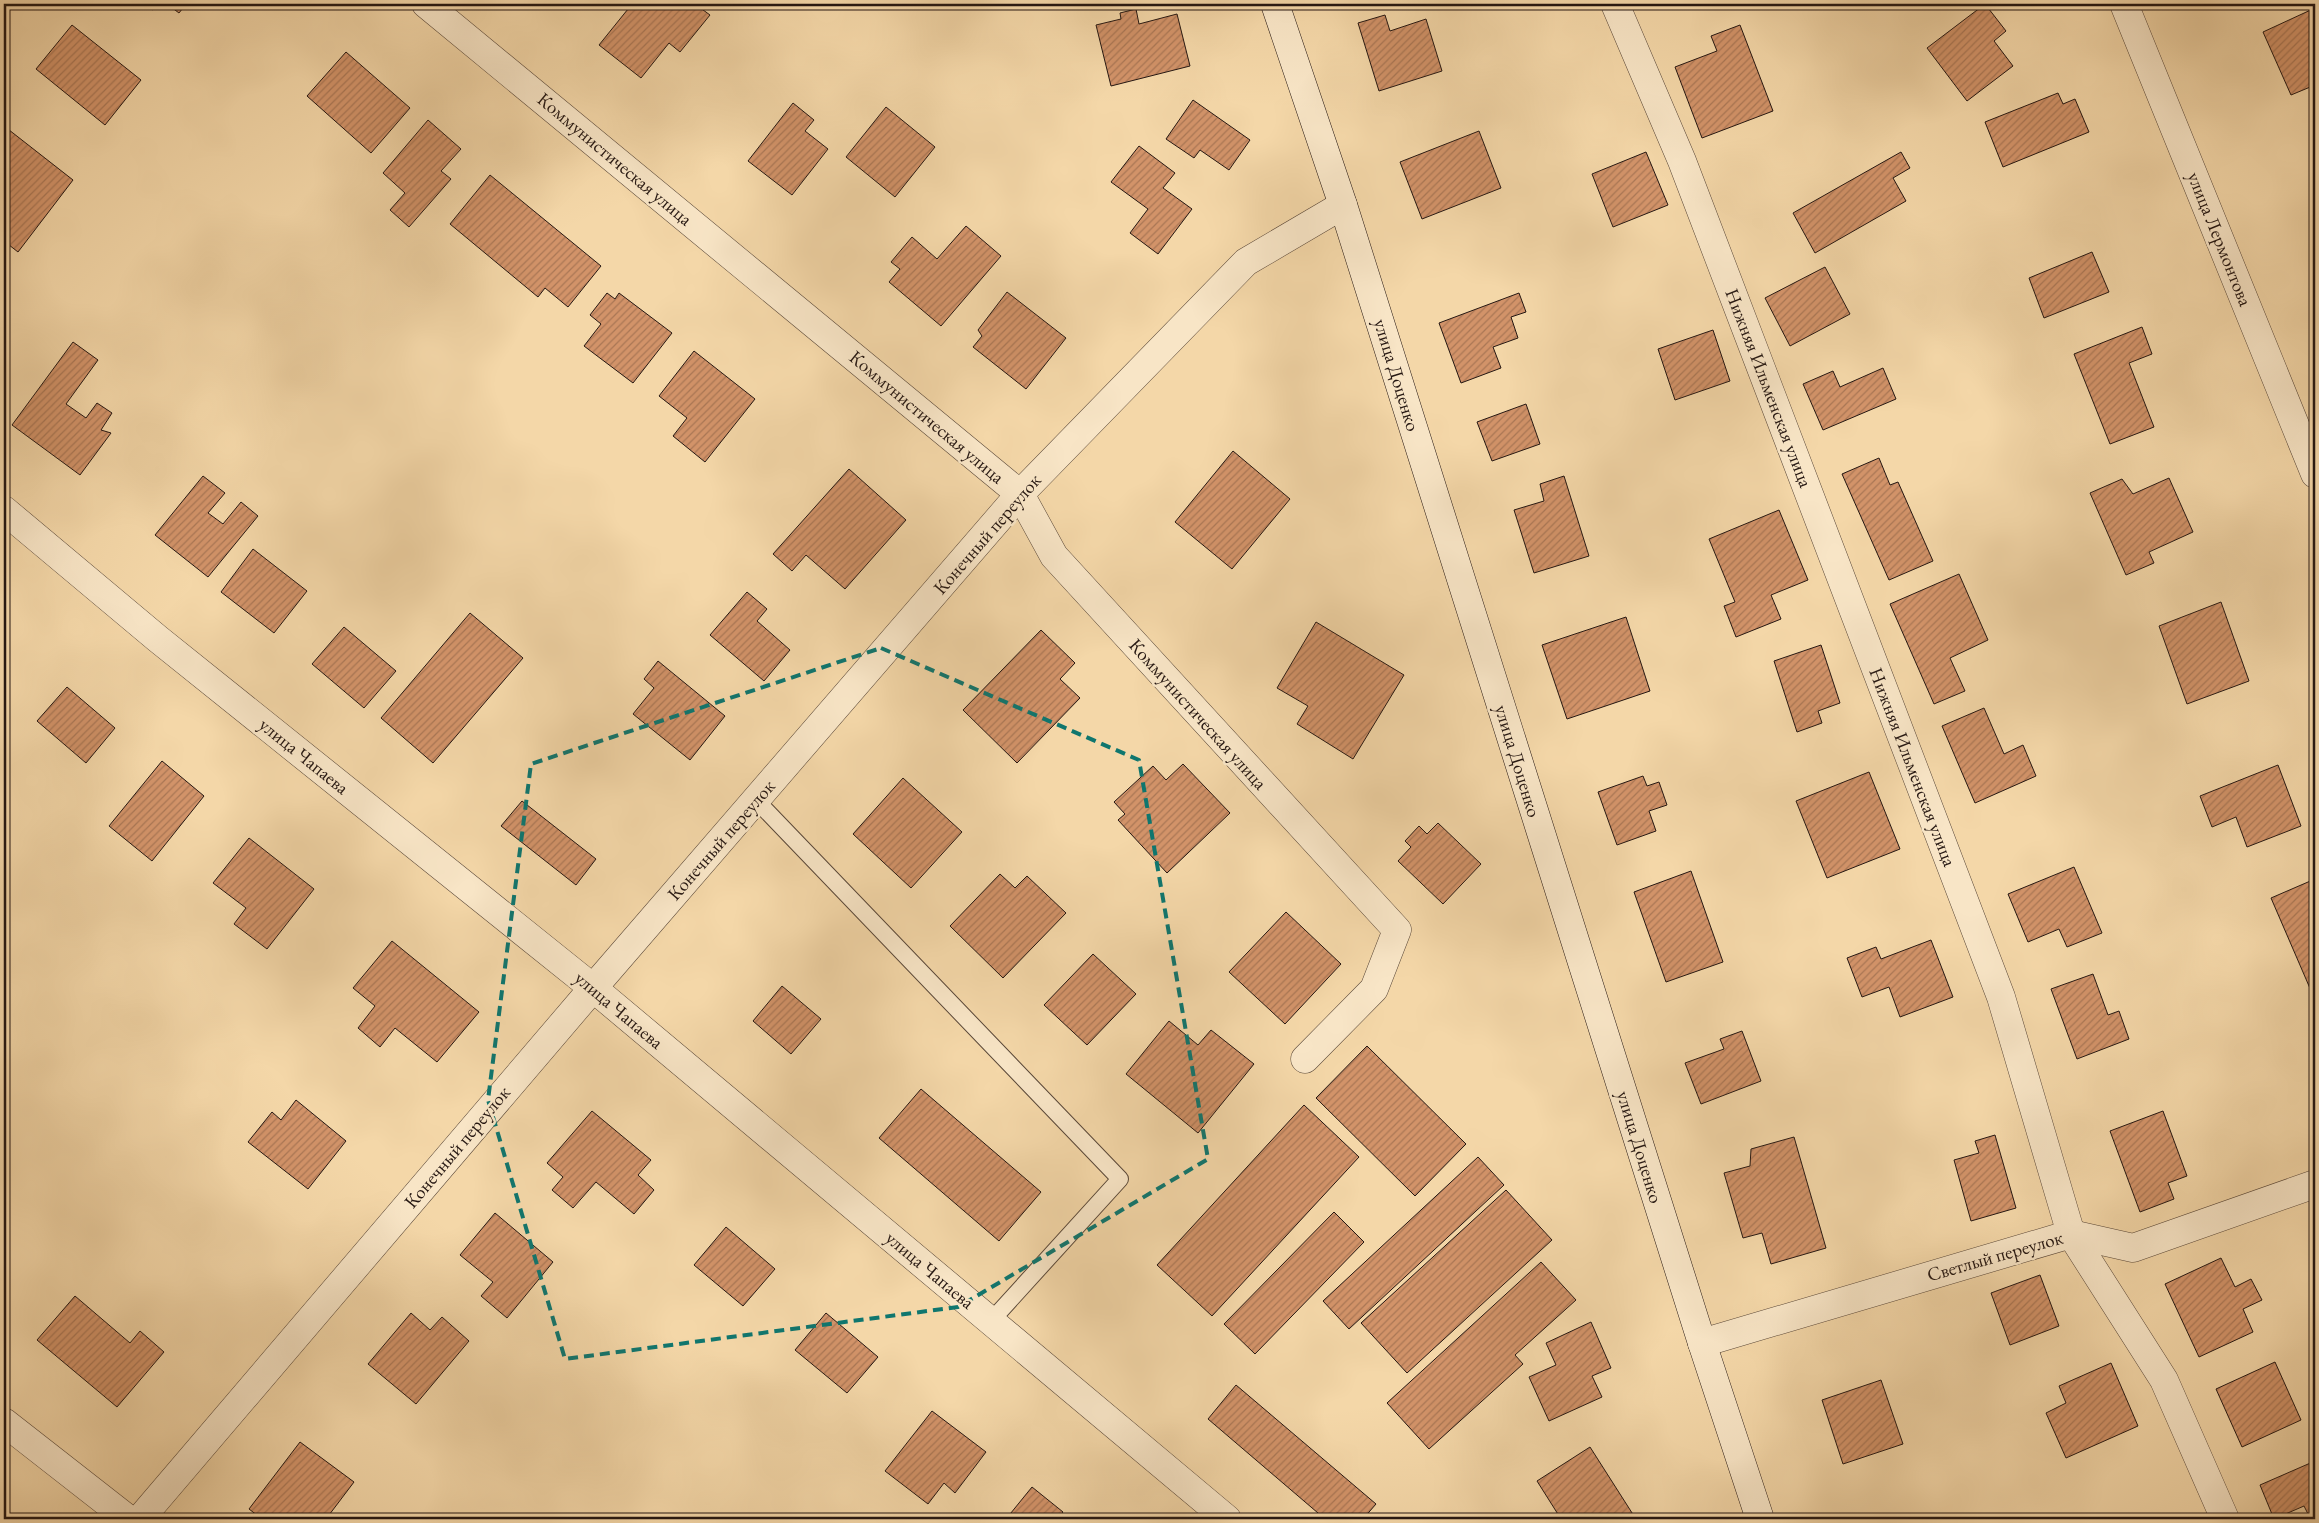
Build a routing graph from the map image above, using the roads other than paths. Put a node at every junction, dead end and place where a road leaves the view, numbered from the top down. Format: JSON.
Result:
{"nodes":[{"id":1,"x":426,"y":4,"type":"edge"},
{"id":2,"x":1275,"y":4,"type":"edge"},
{"id":3,"x":1615,"y":4,"type":"edge"},
{"id":4,"x":2124,"y":4,"type":"edge"},
{"id":5,"x":1343,"y":206,"type":"junction"},
{"id":6,"x":2315,"y":474,"type":"edge"},
{"id":7,"x":1020,"y":494,"type":"junction"},
{"id":8,"x":4,"y":510,"type":"edge"},
{"id":9,"x":756,"y":800,"type":"junction"},
{"id":10,"x":593,"y":988,"type":"junction"},
{"id":11,"x":1305,"y":1059,"type":"dead end"},
{"id":12,"x":2315,"y":1184,"type":"edge"},
{"id":13,"x":2071,"y":1234,"type":"junction"},
{"id":14,"x":991,"y":1322,"type":"junction"},
{"id":15,"x":1702,"y":1343,"type":"junction"},
{"id":16,"x":4,"y":1422,"type":"edge"},
{"id":17,"x":128,"y":1519,"type":"edge"},
{"id":18,"x":140,"y":1519,"type":"edge"},
{"id":19,"x":1227,"y":1519,"type":"edge"},
{"id":20,"x":1760,"y":1519,"type":"edge"},
{"id":21,"x":2225,"y":1519,"type":"edge"}],
"edges":[{"from":1,"to":7,"type":"street","name":"Коммунистическая улица"},
{"from":2,"to":5,"type":"street","name":"улица Доценко"},
{"from":3,"to":13,"type":"street","name":"Нижняя Ильменская улица"},
{"from":4,"to":6,"type":"street","name":"улица Лермонтова"},
{"from":5,"to":7,"type":"street","name":"Конечный переулок"},
{"from":5,"to":15,"type":"street","name":"улица Доценко"},
{"from":7,"to":9,"type":"street","name":"Конечный переулок"},
{"from":7,"to":11,"type":"street","name":"Коммунистическая улица"},
{"from":8,"to":10,"type":"street","name":"улица Чапаева"},
{"from":9,"to":10,"type":"street","name":"Конечный переулок"},
{"from":9,"to":14,"type":"lane"},
{"from":10,"to":14,"type":"street","name":"улица Чапаева"},
{"from":10,"to":18,"type":"street","name":"Конечный переулок"},
{"from":12,"to":13,"type":"street","name":"Светлый переулок"},
{"from":13,"to":15,"type":"street","name":"Светлый переулок"},
{"from":13,"to":21,"type":"street","name":"Нижняя Ильменская улица"},
{"from":14,"to":19,"type":"street","name":"улица Чапаева"},
{"from":15,"to":20,"type":"street","name":"улица Доценко"},
{"from":16,"to":17,"type":"street"}]}
